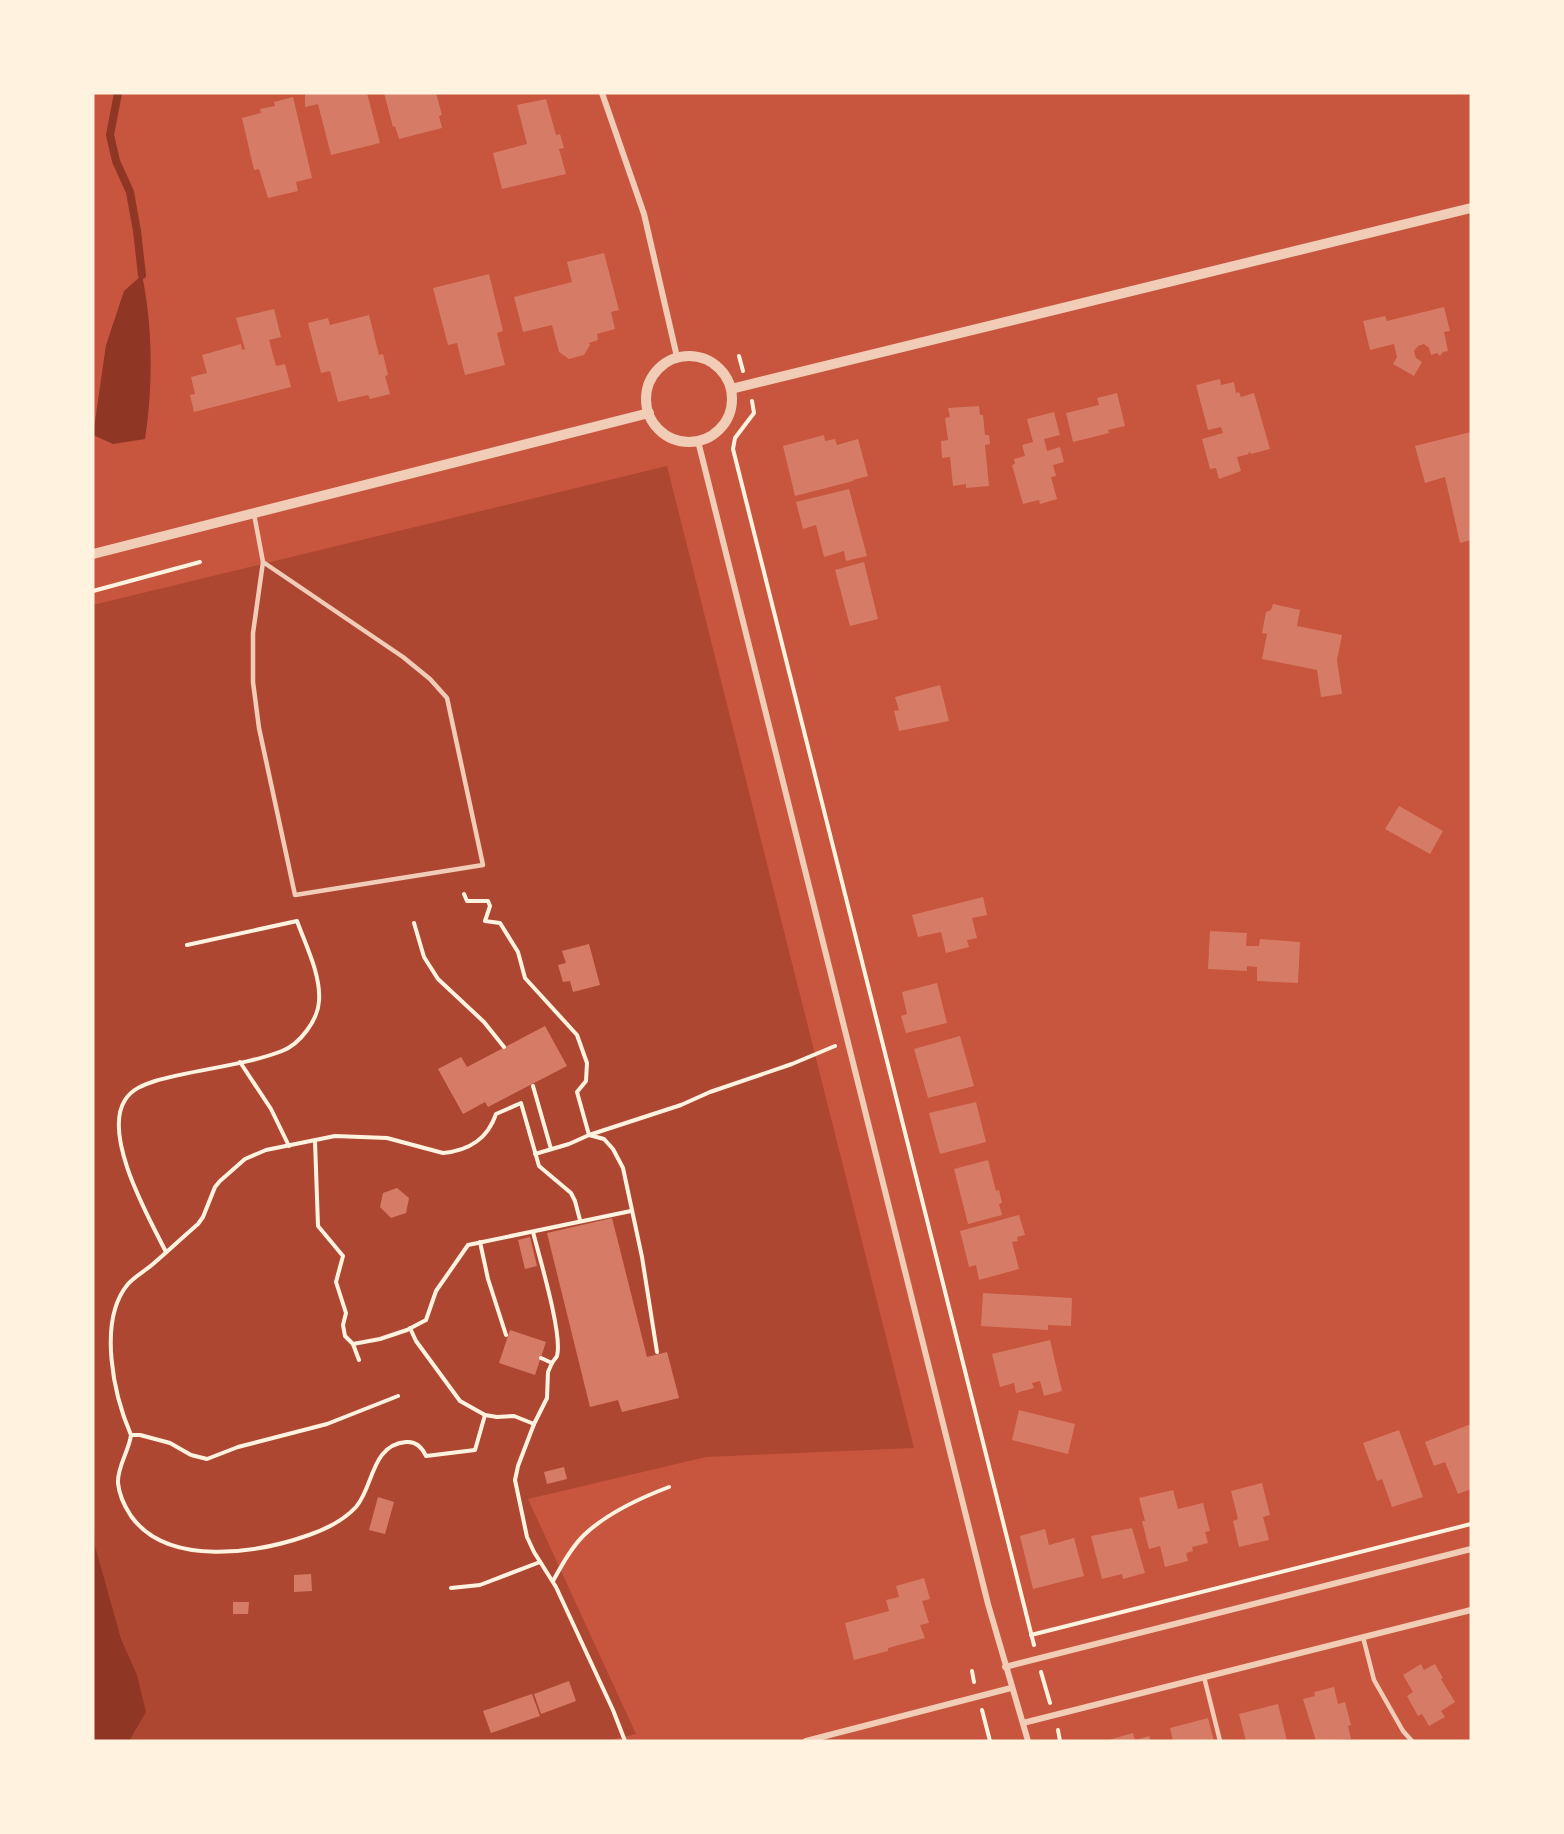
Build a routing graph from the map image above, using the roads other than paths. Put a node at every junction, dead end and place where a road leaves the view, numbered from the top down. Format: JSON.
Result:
{"nodes":[{"id":1,"x":602,"y":93,"type":"edge"},
{"id":2,"x":1471,"y":208,"type":"edge"},
{"id":3,"x":676,"y":357,"type":"junction"},
{"id":4,"x":731,"y":389,"type":"junction"},
{"id":5,"x":649,"y":413,"type":"junction"},
{"id":6,"x":698,"y":441,"type":"junction"},
{"id":7,"x":254,"y":514,"type":"junction"},
{"id":8,"x":93,"y":554,"type":"edge"},
{"id":9,"x":263,"y":562,"type":"junction"},
{"id":10,"x":1471,"y":1549,"type":"edge"},
{"id":11,"x":1471,"y":1610,"type":"edge"},
{"id":12,"x":1363,"y":1637,"type":"junction"},
{"id":13,"x":1005,"y":1667,"type":"junction"},
{"id":14,"x":1204,"y":1677,"type":"junction"},
{"id":15,"x":1011,"y":1688,"type":"junction"},
{"id":16,"x":1023,"y":1722,"type":"junction"},
{"id":17,"x":806,"y":1741,"type":"edge"},
{"id":18,"x":1028,"y":1741,"type":"edge"},
{"id":19,"x":1220,"y":1741,"type":"edge"},
{"id":20,"x":1412,"y":1741,"type":"edge"}],
"edges":[{"from":1,"to":3,"type":"street"},
{"from":2,"to":4,"type":"street"},
{"from":3,"to":4,"type":"street"},
{"from":3,"to":5,"type":"street"},
{"from":4,"to":6,"type":"street"},
{"from":5,"to":6,"type":"street"},
{"from":5,"to":7,"type":"street"},
{"from":6,"to":13,"type":"street"},
{"from":7,"to":8,"type":"street"},
{"from":7,"to":9,"type":"lane"},
{"from":9,"to":9,"type":"lane"},
{"from":10,"to":13,"type":"street"},
{"from":11,"to":12,"type":"street"},
{"from":12,"to":14,"type":"street"},
{"from":12,"to":20,"type":"lane"},
{"from":13,"to":15,"type":"street"},
{"from":14,"to":16,"type":"street"},
{"from":14,"to":19,"type":"lane"},
{"from":15,"to":16,"type":"street"},
{"from":15,"to":17,"type":"street"},
{"from":16,"to":18,"type":"street"}]}
